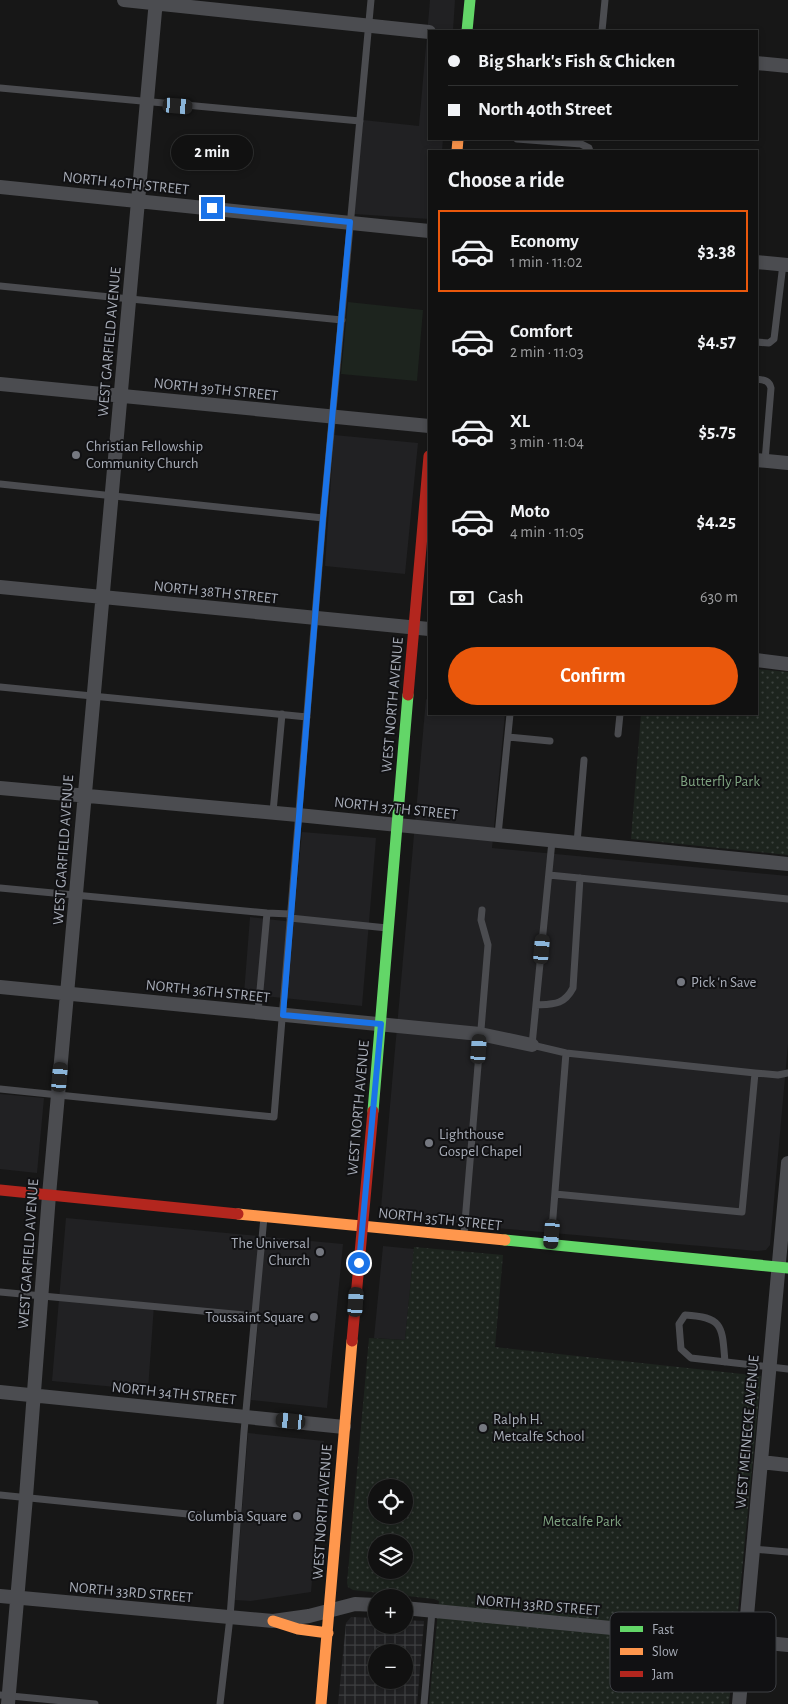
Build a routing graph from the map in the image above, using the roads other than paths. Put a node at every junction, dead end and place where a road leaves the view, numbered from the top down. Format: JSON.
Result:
{"nodes":[{"id":1,"x":124,"y":0,"type":"edge"},
{"id":2,"x":371,"y":0,"type":"edge"},
{"id":3,"x":470,"y":0,"type":"edge"},
{"id":4,"x":605,"y":0,"type":"edge"},
{"id":5,"x":156,"y":2,"type":"edge"},
{"id":6,"x":369,"y":26,"type":"junction"},
{"id":7,"x":467,"y":30,"type":"edge"},
{"id":8,"x":602,"y":30,"type":"edge"},
{"id":9,"x":428,"y":32,"type":"edge"},
{"id":10,"x":758,"y":63,"type":"edge"},
{"id":11,"x":788,"y":66,"type":"edge"},
{"id":12,"x":0,"y":88,"type":"edge"},
{"id":13,"x":147,"y":103,"type":"junction"},
{"id":14,"x":360,"y":122,"type":"junction"},
{"id":15,"x":530,"y":140,"type":"edge"},
{"id":16,"x":590,"y":150,"type":"edge"},
{"id":17,"x":0,"y":187,"type":"edge"},
{"id":18,"x":138,"y":200,"type":"junction"},
{"id":19,"x":350,"y":222,"type":"junction"},
{"id":20,"x":428,"y":231,"type":"edge"},
{"id":21,"x":758,"y":262,"type":"edge"},
{"id":22,"x":785,"y":264,"type":"edge"},
{"id":23,"x":0,"y":286,"type":"edge"},
{"id":24,"x":129,"y":298,"type":"junction"},
{"id":25,"x":342,"y":320,"type":"junction"},
{"id":26,"x":758,"y":342,"type":"edge"},
{"id":27,"x":758,"y":379,"type":"edge"},
{"id":28,"x":0,"y":384,"type":"edge"},
{"id":29,"x":120,"y":396,"type":"junction"},
{"id":30,"x":333,"y":417,"type":"junction"},
{"id":31,"x":428,"y":426,"type":"edge"},
{"id":32,"x":761,"y":461,"type":"edge"},
{"id":33,"x":788,"y":463,"type":"edge"},
{"id":34,"x":428,"y":467,"type":"edge"},
{"id":35,"x":0,"y":484,"type":"edge"},
{"id":36,"x":111,"y":496,"type":"junction"},
{"id":37,"x":323,"y":518,"type":"junction"},
{"id":38,"x":0,"y":587,"type":"edge"},
{"id":39,"x":102,"y":597,"type":"junction"},
{"id":40,"x":315,"y":618,"type":"junction"},
{"id":41,"x":414,"y":627,"type":"junction"},
{"id":42,"x":428,"y":629,"type":"edge"},
{"id":43,"x":758,"y":660,"type":"edge"},
{"id":44,"x":788,"y":664,"type":"edge"},
{"id":45,"x":0,"y":687,"type":"edge"},
{"id":46,"x":92,"y":696,"type":"junction"},
{"id":47,"x":282,"y":714,"type":"junction"},
{"id":48,"x":510,"y":715,"type":"edge"},
{"id":49,"x":620,"y":715,"type":"edge"},
{"id":50,"x":307,"y":717,"type":"junction"},
{"id":51,"x":618,"y":734,"type":"dead end"},
{"id":52,"x":508,"y":737,"type":"junction"},
{"id":53,"x":550,"y":741,"type":"dead end"},
{"id":54,"x":584,"y":760,"type":"dead end"},
{"id":55,"x":0,"y":788,"type":"edge"},
{"id":56,"x":85,"y":796,"type":"junction"},
{"id":57,"x":273,"y":812,"type":"junction"},
{"id":58,"x":298,"y":815,"type":"junction"},
{"id":59,"x":396,"y":825,"type":"junction"},
{"id":60,"x":498,"y":835,"type":"junction"},
{"id":61,"x":552,"y":841,"type":"junction"},
{"id":62,"x":577,"y":844,"type":"junction"},
{"id":63,"x":788,"y":864,"type":"edge"},
{"id":64,"x":549,"y":875,"type":"junction"},
{"id":65,"x":580,"y":878,"type":"junction"},
{"id":66,"x":0,"y":888,"type":"edge"},
{"id":67,"x":76,"y":896,"type":"junction"},
{"id":68,"x":788,"y":899,"type":"edge"},
{"id":69,"x":482,"y":910,"type":"dead end"},
{"id":70,"x":266,"y":914,"type":"junction"},
{"id":71,"x":290,"y":916,"type":"junction"},
{"id":72,"x":388,"y":928,"type":"junction"},
{"id":73,"x":0,"y":987,"type":"edge"},
{"id":74,"x":68,"y":994,"type":"junction"},
{"id":75,"x":536,"y":1005,"type":"junction"},
{"id":76,"x":258,"y":1012,"type":"junction"},
{"id":77,"x":283,"y":1015,"type":"junction"},
{"id":78,"x":381,"y":1024,"type":"junction"},
{"id":79,"x":480,"y":1034,"type":"junction"},
{"id":80,"x":532,"y":1045,"type":"junction"},
{"id":81,"x":566,"y":1053,"type":"junction"},
{"id":82,"x":755,"y":1073,"type":"junction"},
{"id":83,"x":788,"y":1073,"type":"edge"},
{"id":84,"x":0,"y":1089,"type":"edge"},
{"id":85,"x":58,"y":1094,"type":"junction"},
{"id":86,"x":788,"y":1165,"type":"edge"},
{"id":87,"x":0,"y":1190,"type":"edge"},
{"id":88,"x":555,"y":1194,"type":"junction"},
{"id":89,"x":49,"y":1195,"type":"junction"},
{"id":90,"x":264,"y":1216,"type":"junction"},
{"id":91,"x":362,"y":1226,"type":"junction"},
{"id":92,"x":463,"y":1236,"type":"junction"},
{"id":93,"x":551,"y":1245,"type":"junction"},
{"id":94,"x":784,"y":1267,"type":"edge"},
{"id":95,"x":0,"y":1292,"type":"edge"},
{"id":96,"x":42,"y":1296,"type":"junction"},
{"id":97,"x":255,"y":1316,"type":"junction"},
{"id":98,"x":725,"y":1362,"type":"junction"},
{"id":99,"x":770,"y":1368,"type":"junction"},
{"id":100,"x":788,"y":1369,"type":"edge"},
{"id":101,"x":0,"y":1392,"type":"edge"},
{"id":102,"x":34,"y":1396,"type":"junction"},
{"id":103,"x":245,"y":1417,"type":"junction"},
{"id":104,"x":344,"y":1427,"type":"junction"},
{"id":105,"x":760,"y":1462,"type":"junction"},
{"id":106,"x":788,"y":1465,"type":"edge"},
{"id":107,"x":0,"y":1495,"type":"edge"},
{"id":108,"x":26,"y":1498,"type":"junction"},
{"id":109,"x":237,"y":1519,"type":"junction"},
{"id":110,"x":753,"y":1549,"type":"junction"},
{"id":111,"x":788,"y":1552,"type":"edge"},
{"id":112,"x":0,"y":1596,"type":"edge"},
{"id":113,"x":18,"y":1598,"type":"junction"},
{"id":114,"x":368,"y":1604,"type":"edge"},
{"id":115,"x":413,"y":1609,"type":"edge"},
{"id":116,"x":330,"y":1611,"type":"junction"},
{"id":117,"x":432,"y":1611,"type":"junction"},
{"id":118,"x":747,"y":1612,"type":"edge"},
{"id":119,"x":230,"y":1617,"type":"junction"},
{"id":120,"x":272,"y":1621,"type":"junction"},
{"id":121,"x":610,"y":1628,"type":"edge"},
{"id":122,"x":328,"y":1632,"type":"junction"},
{"id":123,"x":6,"y":1698,"type":"edge"},
{"id":124,"x":95,"y":1704,"type":"edge"},
{"id":125,"x":220,"y":1704,"type":"edge"},
{"id":126,"x":322,"y":1704,"type":"edge"},
{"id":127,"x":424,"y":1704,"type":"edge"}],
"edges":[{"from":1,"to":5,"type":"street"},
{"from":2,"to":6,"type":"lane"},
{"from":3,"to":7,"type":"main road"},
{"from":4,"to":8,"type":"lane"},
{"from":5,"to":6,"type":"street"},
{"from":5,"to":13,"type":"street","name":"WEST GARFIELD AVENUE"},
{"from":6,"to":9,"type":"street"},
{"from":6,"to":14,"type":"lane"},
{"from":10,"to":11,"type":"street"},
{"from":12,"to":13,"type":"lane"},
{"from":13,"to":14,"type":"lane"},
{"from":13,"to":18,"type":"street","name":"WEST GARFIELD AVENUE"},
{"from":14,"to":19,"type":"lane"},
{"from":15,"to":16,"type":"lane"},
{"from":17,"to":18,"type":"street","name":"NORTH 40TH STREET"},
{"from":18,"to":19,"type":"street","name":"NORTH 40TH STREET"},
{"from":18,"to":24,"type":"street","name":"WEST GARFIELD AVENUE"},
{"from":19,"to":20,"type":"street","name":"NORTH 40TH STREET"},
{"from":19,"to":25,"type":"lane"},
{"from":21,"to":22,"type":"street"},
{"from":22,"to":26,"type":"lane"},
{"from":23,"to":24,"type":"lane"},
{"from":24,"to":25,"type":"lane"},
{"from":24,"to":29,"type":"street","name":"WEST GARFIELD AVENUE"},
{"from":25,"to":30,"type":"lane"},
{"from":27,"to":32,"type":"lane"},
{"from":28,"to":29,"type":"street","name":"NORTH 39TH STREET"},
{"from":29,"to":30,"type":"street","name":"NORTH 39TH STREET"},
{"from":29,"to":36,"type":"street","name":"WEST GARFIELD AVENUE"},
{"from":30,"to":31,"type":"street","name":"NORTH 39TH STREET"},
{"from":30,"to":37,"type":"lane"},
{"from":32,"to":33,"type":"street"},
{"from":34,"to":41,"type":"main road","name":"WEST NORTH AVENUE"},
{"from":35,"to":36,"type":"lane"},
{"from":36,"to":37,"type":"lane"},
{"from":36,"to":39,"type":"street","name":"WEST GARFIELD AVENUE"},
{"from":37,"to":40,"type":"lane"},
{"from":38,"to":39,"type":"street","name":"NORTH 38TH STREET"},
{"from":39,"to":40,"type":"street","name":"NORTH 38TH STREET"},
{"from":39,"to":46,"type":"street","name":"WEST GARFIELD AVENUE"},
{"from":40,"to":41,"type":"street","name":"NORTH 38TH STREET"},
{"from":40,"to":50,"type":"lane"},
{"from":41,"to":42,"type":"street","name":"NORTH 38TH STREET"},
{"from":41,"to":59,"type":"main road","name":"WEST NORTH AVENUE"},
{"from":43,"to":44,"type":"street"},
{"from":45,"to":46,"type":"lane"},
{"from":46,"to":47,"type":"lane"},
{"from":46,"to":56,"type":"street","name":"WEST GARFIELD AVENUE"},
{"from":47,"to":50,"type":"lane"},
{"from":47,"to":57,"type":"lane"},
{"from":48,"to":52,"type":"lane"},
{"from":49,"to":51,"type":"lane"},
{"from":50,"to":58,"type":"lane"},
{"from":52,"to":53,"type":"lane"},
{"from":52,"to":60,"type":"lane"},
{"from":54,"to":62,"type":"lane"},
{"from":55,"to":56,"type":"street","name":"NORTH 37TH STREET"},
{"from":56,"to":57,"type":"street","name":"NORTH 37TH STREET"},
{"from":56,"to":67,"type":"street","name":"WEST GARFIELD AVENUE"},
{"from":57,"to":58,"type":"street","name":"NORTH 37TH STREET"},
{"from":58,"to":59,"type":"street","name":"NORTH 37TH STREET"},
{"from":58,"to":71,"type":"lane"},
{"from":59,"to":60,"type":"street","name":"NORTH 37TH STREET"},
{"from":59,"to":72,"type":"main road","name":"WEST NORTH AVENUE"},
{"from":60,"to":61,"type":"street","name":"NORTH 37TH STREET"},
{"from":61,"to":62,"type":"street","name":"NORTH 37TH STREET"},
{"from":61,"to":64,"type":"lane"},
{"from":62,"to":63,"type":"street","name":"NORTH 37TH STREET"},
{"from":64,"to":65,"type":"lane"},
{"from":64,"to":75,"type":"lane"},
{"from":65,"to":68,"type":"lane"},
{"from":65,"to":75,"type":"lane"},
{"from":66,"to":67,"type":"lane"},
{"from":67,"to":70,"type":"lane"},
{"from":67,"to":74,"type":"street","name":"WEST GARFIELD AVENUE"},
{"from":69,"to":79,"type":"lane"},
{"from":70,"to":71,"type":"lane"},
{"from":70,"to":76,"type":"lane"},
{"from":71,"to":72,"type":"lane"},
{"from":71,"to":77,"type":"lane"},
{"from":72,"to":78,"type":"main road","name":"WEST NORTH AVENUE"},
{"from":73,"to":74,"type":"street","name":"NORTH 36TH STREET"},
{"from":74,"to":76,"type":"street","name":"NORTH 36TH STREET"},
{"from":74,"to":85,"type":"street","name":"WEST GARFIELD AVENUE"},
{"from":75,"to":80,"type":"lane"},
{"from":76,"to":77,"type":"street","name":"NORTH 36TH STREET"},
{"from":77,"to":78,"type":"street","name":"NORTH 36TH STREET"},
{"from":77,"to":85,"type":"lane"},
{"from":78,"to":79,"type":"street","name":"NORTH 36TH STREET"},
{"from":78,"to":91,"type":"main road","name":"WEST NORTH AVENUE"},
{"from":79,"to":80,"type":"street","name":"NORTH 36TH STREET"},
{"from":79,"to":92,"type":"lane"},
{"from":80,"to":81,"type":"lane"},
{"from":81,"to":82,"type":"lane"},
{"from":81,"to":88,"type":"lane"},
{"from":82,"to":83,"type":"lane"},
{"from":82,"to":88,"type":"lane"},
{"from":84,"to":85,"type":"lane"},
{"from":85,"to":89,"type":"street","name":"WEST GARFIELD AVENUE"},
{"from":86,"to":94,"type":"street","name":"WEST MEINECKE AVENUE"},
{"from":87,"to":89,"type":"main road","name":"NORTH 35TH STREET"},
{"from":88,"to":93,"type":"lane"},
{"from":89,"to":90,"type":"main road","name":"NORTH 35TH STREET"},
{"from":89,"to":96,"type":"street","name":"WEST GARFIELD AVENUE"},
{"from":90,"to":91,"type":"main road","name":"NORTH 35TH STREET"},
{"from":90,"to":97,"type":"lane"},
{"from":91,"to":92,"type":"main road","name":"NORTH 35TH STREET"},
{"from":91,"to":104,"type":"main road","name":"WEST NORTH AVENUE"},
{"from":92,"to":93,"type":"main road","name":"NORTH 35TH STREET"},
{"from":93,"to":94,"type":"main road","name":"NORTH 35TH STREET"},
{"from":94,"to":99,"type":"street","name":"WEST MEINECKE AVENUE"},
{"from":95,"to":96,"type":"lane"},
{"from":96,"to":97,"type":"lane"},
{"from":96,"to":102,"type":"street","name":"WEST GARFIELD AVENUE"},
{"from":97,"to":103,"type":"lane"},
{"from":98,"to":98,"type":"lane"},
{"from":98,"to":99,"type":"lane"},
{"from":99,"to":100,"type":"lane"},
{"from":99,"to":105,"type":"street","name":"WEST MEINECKE AVENUE"},
{"from":101,"to":102,"type":"street","name":"NORTH 34TH STREET"},
{"from":102,"to":103,"type":"street","name":"NORTH 34TH STREET"},
{"from":102,"to":108,"type":"street","name":"WEST GARFIELD AVENUE"},
{"from":103,"to":104,"type":"street","name":"NORTH 34TH STREET"},
{"from":103,"to":109,"type":"lane"},
{"from":104,"to":116,"type":"main road","name":"WEST NORTH AVENUE"},
{"from":105,"to":106,"type":"street"},
{"from":105,"to":110,"type":"street","name":"WEST MEINECKE AVENUE"},
{"from":107,"to":108,"type":"lane"},
{"from":108,"to":109,"type":"lane"},
{"from":108,"to":113,"type":"street","name":"WEST GARFIELD AVENUE"},
{"from":109,"to":119,"type":"lane"},
{"from":110,"to":111,"type":"lane"},
{"from":110,"to":118,"type":"street","name":"WEST MEINECKE AVENUE"},
{"from":112,"to":113,"type":"street","name":"NORTH 33RD STREET"},
{"from":113,"to":119,"type":"street","name":"NORTH 33RD STREET"},
{"from":113,"to":123,"type":"street","name":"WEST GARFIELD AVENUE"},
{"from":114,"to":116,"type":"street","name":"NORTH 33RD STREET"},
{"from":115,"to":117,"type":"street","name":"NORTH 33RD STREET"},
{"from":116,"to":120,"type":"street","name":"NORTH 33RD STREET"},
{"from":116,"to":122,"type":"main road","name":"WEST NORTH AVENUE"},
{"from":117,"to":121,"type":"street","name":"NORTH 33RD STREET"},
{"from":117,"to":127,"type":"lane"},
{"from":119,"to":120,"type":"street","name":"NORTH 33RD STREET"},
{"from":119,"to":125,"type":"lane"},
{"from":120,"to":122,"type":"main road"},
{"from":122,"to":126,"type":"main road","name":"WEST NORTH AVENUE"},
{"from":123,"to":124,"type":"lane"}]}
